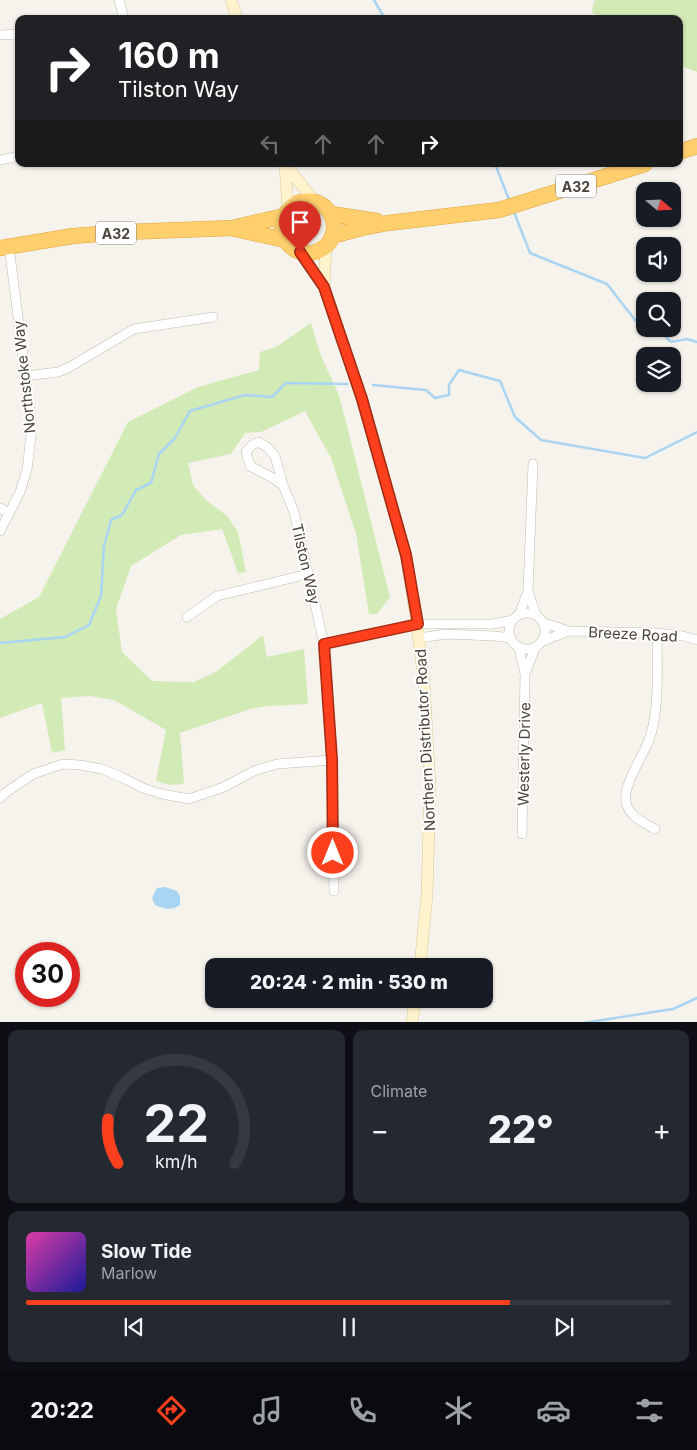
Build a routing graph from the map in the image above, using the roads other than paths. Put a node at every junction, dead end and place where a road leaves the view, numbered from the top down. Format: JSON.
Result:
{"nodes":[{"id":1,"x":119,"y":0,"type":"edge"},
{"id":2,"x":231,"y":0,"type":"edge"},
{"id":3,"x":123,"y":15,"type":"edge"},
{"id":4,"x":236,"y":15,"type":"edge"},
{"id":5,"x":15,"y":34,"type":"edge"},
{"id":6,"x":0,"y":35,"type":"edge"},
{"id":7,"x":697,"y":146,"type":"edge"},
{"id":8,"x":683,"y":151,"type":"edge"},
{"id":9,"x":15,"y":157,"type":"edge"},
{"id":10,"x":0,"y":160,"type":"edge"},
{"id":11,"x":285,"y":167,"type":"edge"},
{"id":12,"x":287,"y":167,"type":"edge"},
{"id":13,"x":636,"y":167,"type":"edge"},
{"id":14,"x":314,"y":201,"type":"junction"},
{"id":15,"x":286,"y":212,"type":"junction"},
{"id":16,"x":331,"y":214,"type":"junction"},
{"id":17,"x":388,"y":223,"type":"junction"},
{"id":18,"x":232,"y":228,"type":"junction"},
{"id":19,"x":285,"y":240,"type":"junction"},
{"id":20,"x":329,"y":241,"type":"junction"},
{"id":21,"x":5,"y":247,"type":"edge"},
{"id":22,"x":300,"y":252,"type":"junction"},
{"id":23,"x":324,"y":287,"type":"junction"},
{"id":24,"x":213,"y":317,"type":"dead end"},
{"id":25,"x":26,"y":376,"type":"junction"},
{"id":26,"x":533,"y":464,"type":"dead end"},
{"id":27,"x":283,"y":485,"type":"junction"},
{"id":28,"x":0,"y":508,"type":"edge"},
{"id":29,"x":9,"y":513,"type":"junction"},
{"id":30,"x":0,"y":531,"type":"edge"},
{"id":31,"x":308,"y":574,"type":"junction"},
{"id":32,"x":528,"y":591,"type":"junction"},
{"id":33,"x":536,"y":614,"type":"junction"},
{"id":34,"x":187,"y":617,"type":"dead end"},
{"id":35,"x":516,"y":617,"type":"junction"},
{"id":36,"x":544,"y":623,"type":"junction"},
{"id":37,"x":418,"y":624,"type":"junction"},
{"id":38,"x":569,"y":632,"type":"junction"},
{"id":39,"x":657,"y":633,"type":"junction"},
{"id":40,"x":419,"y":638,"type":"junction"},
{"id":41,"x":510,"y":638,"type":"junction"},
{"id":42,"x":697,"y":640,"type":"edge"},
{"id":43,"x":543,"y":641,"type":"junction"},
{"id":44,"x":324,"y":644,"type":"junction"},
{"id":45,"x":519,"y":648,"type":"junction"},
{"id":46,"x":535,"y":648,"type":"junction"},
{"id":47,"x":525,"y":674,"type":"junction"},
{"id":48,"x":332,"y":760,"type":"junction"},
{"id":49,"x":0,"y":798,"type":"edge"},
{"id":50,"x":655,"y":828,"type":"dead end"},
{"id":51,"x":522,"y":834,"type":"dead end"},
{"id":52,"x":334,"y":891,"type":"dead end"},
{"id":53,"x":421,"y":958,"type":"edge"},
{"id":54,"x":414,"y":1008,"type":"edge"},
{"id":55,"x":412,"y":1022,"type":"edge"}],
"edges":[{"from":1,"to":3,"type":"street"},
{"from":2,"to":4,"type":"main road"},
{"from":5,"to":6,"type":"street"},
{"from":7,"to":8,"type":"highway"},
{"from":9,"to":10,"type":"street"},
{"from":11,"to":15,"type":"main road"},
{"from":12,"to":14,"type":"main road"},
{"from":13,"to":17,"type":"highway","number":"A32"},
{"from":14,"to":15,"type":"highway","number":"A32"},
{"from":14,"to":16,"type":"highway","number":"A32"},
{"from":15,"to":18,"type":"highway","number":"A32"},
{"from":15,"to":19,"type":"highway"},
{"from":16,"to":17,"type":"highway","number":"A32"},
{"from":16,"to":20,"type":"highway"},
{"from":17,"to":20,"type":"highway","number":"A32"},
{"from":18,"to":19,"type":"highway","number":"A32"},
{"from":18,"to":21,"type":"highway","number":"A32"},
{"from":19,"to":22,"type":"highway","number":"A32"},
{"from":20,"to":22,"type":"highway","number":"A32"},
{"from":20,"to":23,"type":"main road","name":"Northern Distributor Road"},
{"from":21,"to":25,"type":"street","name":"Northstoke Way"},
{"from":22,"to":23,"type":"main road","name":"Northern Distributor Road"},
{"from":23,"to":37,"type":"main road","name":"Northern Distributor Road"},
{"from":24,"to":25,"type":"street"},
{"from":25,"to":29,"type":"street","name":"Northstoke Way"},
{"from":26,"to":32,"type":"street"},
{"from":27,"to":27,"type":"street","name":"Tilston Way"},
{"from":27,"to":31,"type":"street","name":"Tilston Way"},
{"from":28,"to":29,"type":"street"},
{"from":29,"to":30,"type":"street","name":"Northstoke Way"},
{"from":31,"to":34,"type":"street"},
{"from":31,"to":44,"type":"street","name":"Tilston Way"},
{"from":32,"to":33,"type":"street"},
{"from":32,"to":35,"type":"street"},
{"from":33,"to":35,"type":"street"},
{"from":33,"to":36,"type":"street"},
{"from":35,"to":37,"type":"street"},
{"from":35,"to":41,"type":"street"},
{"from":36,"to":38,"type":"street","name":"Breeze Road"},
{"from":36,"to":43,"type":"street"},
{"from":37,"to":40,"type":"main road","name":"Northern Distributor Road"},
{"from":37,"to":44,"type":"street"},
{"from":38,"to":39,"type":"street","name":"Breeze Road"},
{"from":38,"to":43,"type":"street","name":"Breeze Road"},
{"from":39,"to":42,"type":"street","name":"Breeze Road"},
{"from":39,"to":50,"type":"street"},
{"from":40,"to":41,"type":"street"},
{"from":40,"to":53,"type":"main road","name":"Northern Distributor Road"},
{"from":41,"to":45,"type":"street"},
{"from":43,"to":46,"type":"street"},
{"from":44,"to":48,"type":"street","name":"Tilston Way"},
{"from":45,"to":46,"type":"street"},
{"from":45,"to":47,"type":"street","name":"Westerly Drive"},
{"from":46,"to":47,"type":"street","name":"Westerly Drive"},
{"from":47,"to":51,"type":"street","name":"Westerly Drive"},
{"from":48,"to":49,"type":"street"},
{"from":48,"to":52,"type":"street","name":"Tilston Way"},
{"from":54,"to":55,"type":"main road"}]}
